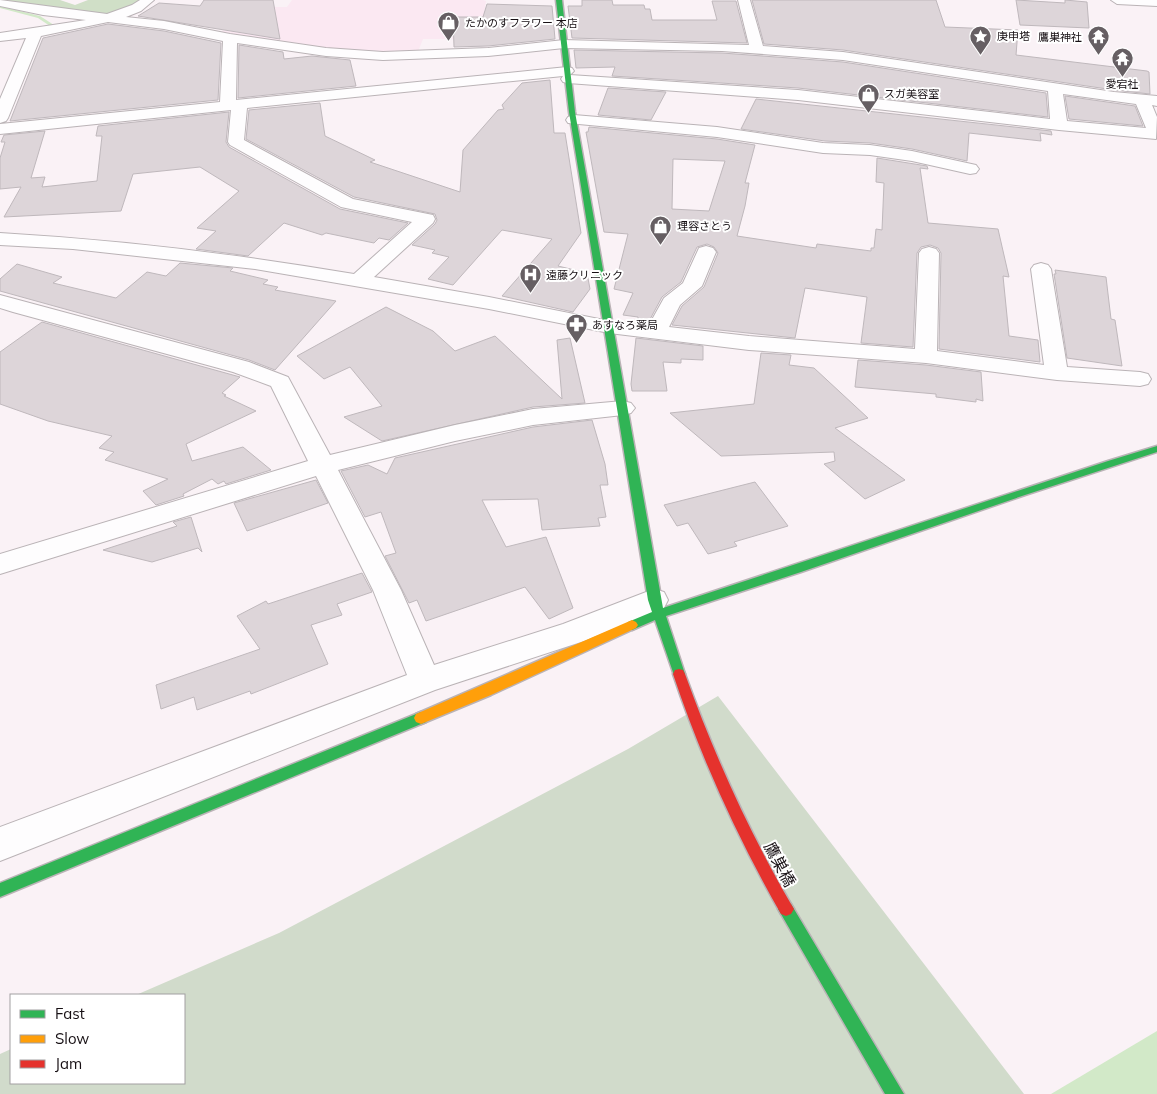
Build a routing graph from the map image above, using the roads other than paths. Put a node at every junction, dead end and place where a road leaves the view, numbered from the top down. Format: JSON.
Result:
{"nodes":[{"id":1,"x":148,"y":0,"type":"edge"},
{"id":2,"x":560,"y":0,"type":"edge"},
{"id":3,"x":744,"y":0,"type":"edge"},
{"id":4,"x":1117,"y":0,"type":"edge"},
{"id":5,"x":0,"y":2,"type":"edge"},
{"id":6,"x":1157,"y":2,"type":"edge"},
{"id":7,"x":110,"y":18,"type":"junction"},
{"id":8,"x":35,"y":33,"type":"junction"},
{"id":9,"x":0,"y":37,"type":"edge"},
{"id":10,"x":230,"y":38,"type":"junction"},
{"id":11,"x":564,"y":44,"type":"junction"},
{"id":12,"x":756,"y":49,"type":"junction"},
{"id":13,"x":966,"y":74,"type":"junction"},
{"id":14,"x":567,"y":75,"type":"junction"},
{"id":15,"x":1055,"y":88,"type":"junction"},
{"id":16,"x":1150,"y":100,"type":"edge"},
{"id":17,"x":967,"y":104,"type":"junction"},
{"id":18,"x":234,"y":106,"type":"junction"},
{"id":19,"x":0,"y":118,"type":"edge"},
{"id":20,"x":574,"y":120,"type":"junction"},
{"id":21,"x":1059,"y":125,"type":"junction"},
{"id":22,"x":0,"y":128,"type":"edge"},
{"id":23,"x":970,"y":169,"type":"dead end"},
{"id":24,"x":0,"y":239,"type":"edge"},
{"id":25,"x":706,"y":252,"type":"dead end"},
{"id":26,"x":929,"y":253,"type":"dead end"},
{"id":27,"x":1041,"y":270,"type":"dead end"},
{"id":28,"x":358,"y":281,"type":"junction"},
{"id":29,"x":0,"y":301,"type":"edge"},
{"id":30,"x":610,"y":327,"type":"junction"},
{"id":31,"x":656,"y":332,"type":"junction"},
{"id":32,"x":926,"y":356,"type":"junction"},
{"id":33,"x":1057,"y":372,"type":"junction"},
{"id":34,"x":1140,"y":380,"type":"dead end"},
{"id":35,"x":623,"y":408,"type":"junction"},
{"id":36,"x":1157,"y":449,"type":"edge"},
{"id":37,"x":323,"y":465,"type":"junction"},
{"id":38,"x":0,"y":564,"type":"edge"},
{"id":39,"x":656,"y":606,"type":"junction"},
{"id":40,"x":425,"y":680,"type":"junction"},
{"id":41,"x":0,"y":844,"type":"edge"},
{"id":42,"x":0,"y":890,"type":"edge"},
{"id":43,"x":895,"y":1094,"type":"edge"}],
"edges":[{"from":1,"to":7,"type":"street"},
{"from":2,"to":11,"type":"street","name":"鷹巣橋"},
{"from":3,"to":12,"type":"street"},
{"from":4,"to":6,"type":"street"},
{"from":5,"to":7,"type":"street"},
{"from":7,"to":8,"type":"street"},
{"from":7,"to":10,"type":"street"},
{"from":8,"to":9,"type":"street"},
{"from":8,"to":19,"type":"street"},
{"from":10,"to":11,"type":"street"},
{"from":10,"to":18,"type":"street"},
{"from":11,"to":12,"type":"street"},
{"from":11,"to":14,"type":"street","name":"鷹巣橋"},
{"from":12,"to":13,"type":"street"},
{"from":13,"to":15,"type":"street"},
{"from":13,"to":17,"type":"street"},
{"from":14,"to":17,"type":"street"},
{"from":14,"to":18,"type":"street"},
{"from":14,"to":20,"type":"street","name":"鷹巣橋"},
{"from":15,"to":16,"type":"street"},
{"from":15,"to":21,"type":"street"},
{"from":16,"to":21,"type":"street"},
{"from":17,"to":21,"type":"street"},
{"from":18,"to":22,"type":"street"},
{"from":18,"to":28,"type":"street"},
{"from":20,"to":23,"type":"street"},
{"from":20,"to":30,"type":"street","name":"鷹巣橋"},
{"from":24,"to":28,"type":"street"},
{"from":25,"to":31,"type":"street"},
{"from":26,"to":32,"type":"street"},
{"from":27,"to":33,"type":"street"},
{"from":28,"to":30,"type":"street"},
{"from":29,"to":37,"type":"street"},
{"from":30,"to":31,"type":"street"},
{"from":30,"to":35,"type":"street","name":"鷹巣橋"},
{"from":31,"to":32,"type":"street"},
{"from":32,"to":33,"type":"street"},
{"from":33,"to":34,"type":"street"},
{"from":35,"to":37,"type":"street"},
{"from":35,"to":39,"type":"street","name":"鷹巣橋"},
{"from":36,"to":39,"type":"street"},
{"from":37,"to":38,"type":"street"},
{"from":37,"to":40,"type":"street"},
{"from":39,"to":40,"type":"street"},
{"from":39,"to":42,"type":"street"},
{"from":39,"to":43,"type":"street","name":"鷹巣橋"},
{"from":40,"to":41,"type":"street"}]}
